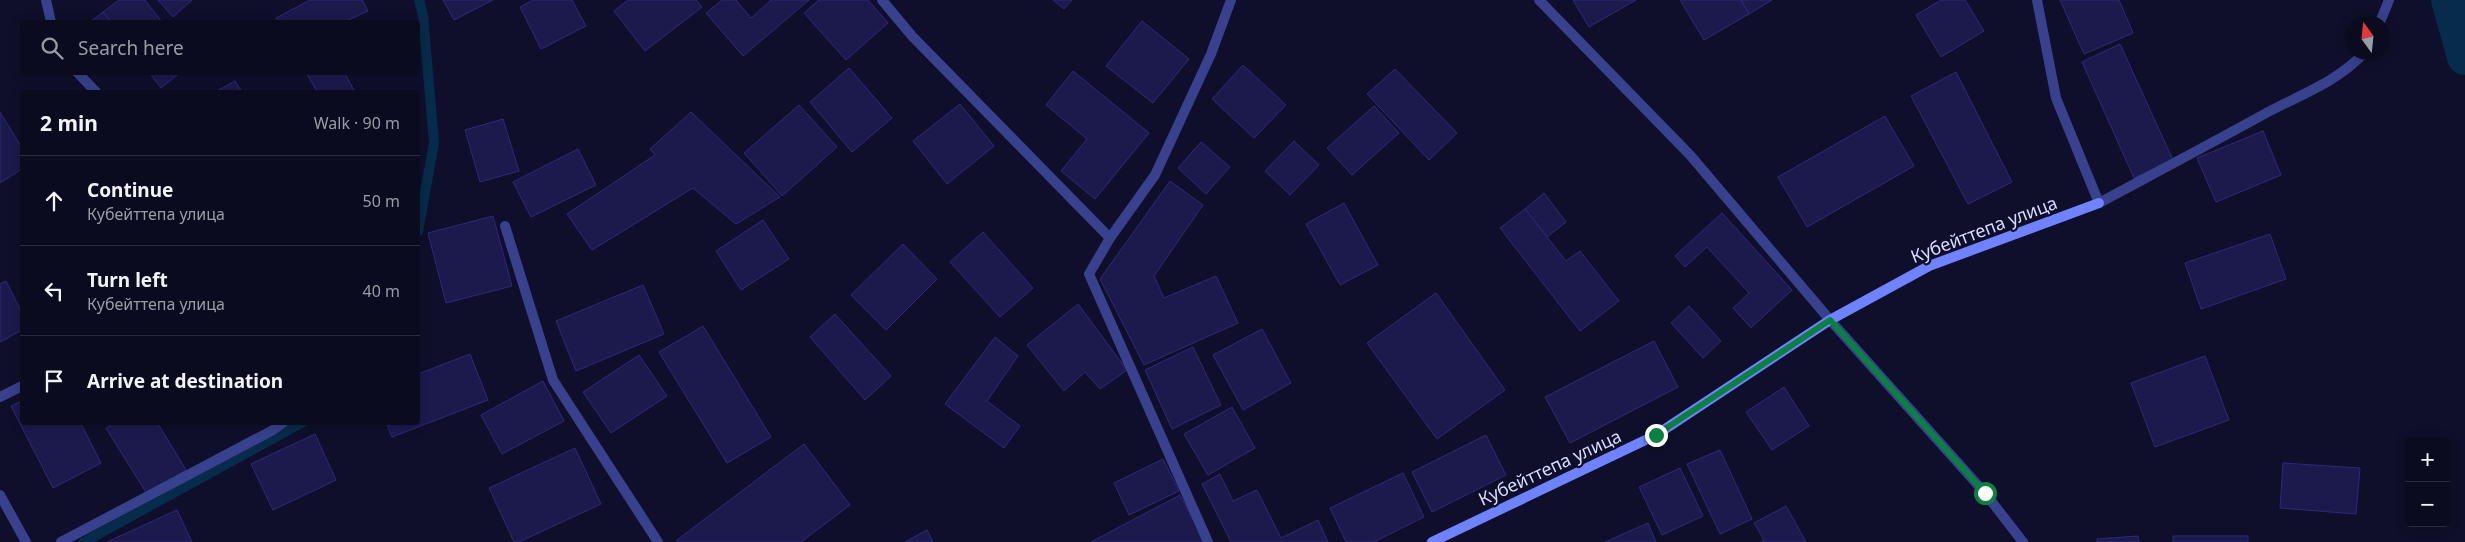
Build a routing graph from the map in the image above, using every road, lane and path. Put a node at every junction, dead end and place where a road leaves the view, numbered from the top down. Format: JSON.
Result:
{"nodes":[{"id":1,"x":46,"y":0,"type":"edge"},
{"id":2,"x":882,"y":0,"type":"edge"},
{"id":3,"x":1231,"y":0,"type":"edge"},
{"id":4,"x":1539,"y":0,"type":"edge"},
{"id":5,"x":2037,"y":0,"type":"edge"},
{"id":6,"x":2389,"y":0,"type":"edge"},
{"id":7,"x":2383,"y":15,"type":"edge"},
{"id":8,"x":51,"y":20,"type":"edge"},
{"id":9,"x":2358,"y":60,"type":"edge"},
{"id":10,"x":80,"y":75,"type":"edge"},
{"id":11,"x":94,"y":90,"type":"edge"},
{"id":12,"x":2099,"y":203,"type":"junction"},
{"id":13,"x":505,"y":226,"type":"dead end"},
{"id":14,"x":1110,"y":238,"type":"junction"},
{"id":15,"x":1830,"y":320,"type":"junction"},
{"id":16,"x":20,"y":387,"type":"edge"},
{"id":17,"x":0,"y":397,"type":"edge"},
{"id":18,"x":280,"y":425,"type":"edge"},
{"id":19,"x":0,"y":495,"type":"edge"},
{"id":20,"x":26,"y":542,"type":"edge"},
{"id":21,"x":61,"y":542,"type":"edge"},
{"id":22,"x":658,"y":542,"type":"edge"},
{"id":23,"x":1208,"y":542,"type":"edge"},
{"id":24,"x":1432,"y":542,"type":"edge"},
{"id":25,"x":2023,"y":542,"type":"edge"}],
"edges":[{"from":1,"to":8,"type":"street"},
{"from":2,"to":14,"type":"street"},
{"from":3,"to":14,"type":"street"},
{"from":4,"to":15,"type":"street"},
{"from":5,"to":12,"type":"street"},
{"from":6,"to":7,"type":"street"},
{"from":9,"to":12,"type":"street"},
{"from":10,"to":11,"type":"street"},
{"from":12,"to":15,"type":"street","name":"Кубейттепа улица"},
{"from":13,"to":22,"type":"street"},
{"from":14,"to":23,"type":"street"},
{"from":15,"to":24,"type":"street","name":"Кубейттепа улица"},
{"from":15,"to":25,"type":"street"},
{"from":16,"to":17,"type":"street"},
{"from":18,"to":21,"type":"street"},
{"from":19,"to":20,"type":"street"}]}
